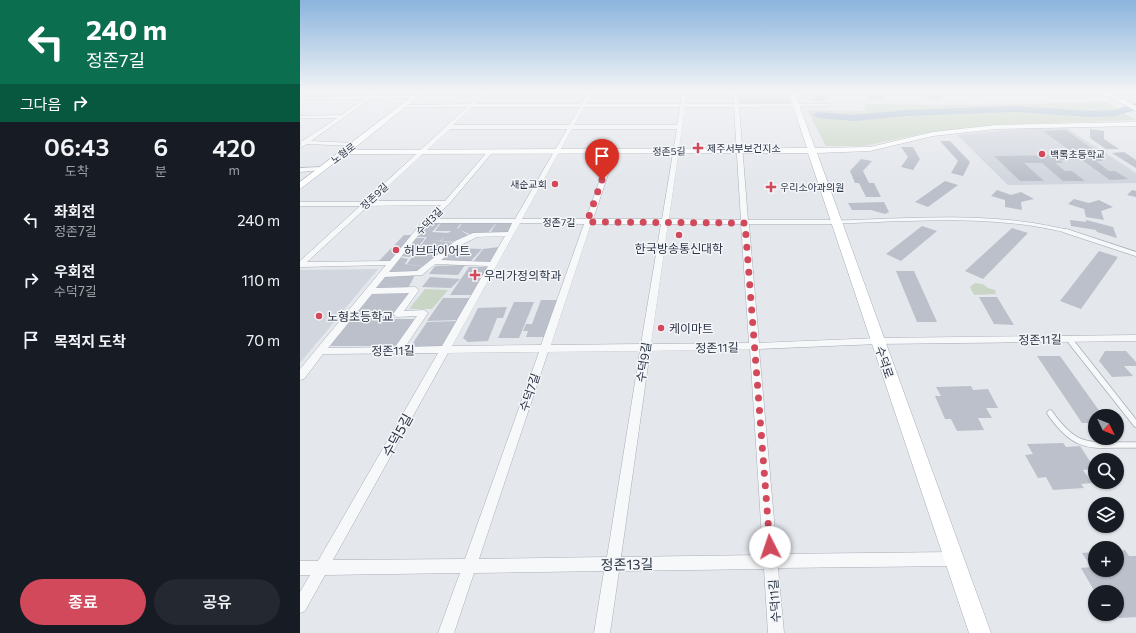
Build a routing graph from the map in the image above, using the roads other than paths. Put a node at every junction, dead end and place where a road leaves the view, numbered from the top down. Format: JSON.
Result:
{"nodes":[{"id":1,"x":334,"y":121,"type":"edge"},
{"id":2,"x":385,"y":121,"type":"edge"},
{"id":3,"x":455,"y":121,"type":"edge"},
{"id":4,"x":575,"y":121,"type":"edge"},
{"id":5,"x":680,"y":121,"type":"edge"},
{"id":6,"x":738,"y":121,"type":"edge"},
{"id":7,"x":801,"y":121,"type":"edge"},
{"id":8,"x":1136,"y":124,"type":"edge"},
{"id":9,"x":448,"y":127,"type":"junction"},
{"id":10,"x":571,"y":127,"type":"junction"},
{"id":11,"x":679,"y":127,"type":"junction"},
{"id":12,"x":303,"y":142,"type":"edge"},
{"id":13,"x":354,"y":145,"type":"junction"},
{"id":14,"x":300,"y":146,"type":"edge"},
{"id":15,"x":811,"y":149,"type":"junction"},
{"id":16,"x":741,"y":150,"type":"junction"},
{"id":17,"x":676,"y":151,"type":"junction"},
{"id":18,"x":344,"y":152,"type":"junction"},
{"id":19,"x":421,"y":152,"type":"junction"},
{"id":20,"x":490,"y":152,"type":"junction"},
{"id":21,"x":557,"y":152,"type":"junction"},
{"id":22,"x":612,"y":152,"type":"junction"},
{"id":23,"x":300,"y":170,"type":"edge"},
{"id":24,"x":322,"y":170,"type":"junction"},
{"id":25,"x":300,"y":186,"type":"edge"},
{"id":26,"x":447,"y":202,"type":"junction"},
{"id":27,"x":366,"y":203,"type":"junction"},
{"id":28,"x":300,"y":204,"type":"edge"},
{"id":29,"x":426,"y":221,"type":"junction"},
{"id":30,"x":518,"y":221,"type":"junction"},
{"id":31,"x":587,"y":222,"type":"junction"},
{"id":32,"x":665,"y":222,"type":"junction"},
{"id":33,"x":837,"y":222,"type":"junction"},
{"id":34,"x":745,"y":223,"type":"junction"},
{"id":35,"x":510,"y":234,"type":"junction"},
{"id":36,"x":1136,"y":254,"type":"edge"},
{"id":37,"x":435,"y":262,"type":"junction"},
{"id":38,"x":391,"y":263,"type":"junction"},
{"id":39,"x":493,"y":264,"type":"junction"},
{"id":40,"x":300,"y":265,"type":"edge"},
{"id":41,"x":382,"y":275,"type":"junction"},
{"id":42,"x":369,"y":291,"type":"junction"},
{"id":43,"x":1136,"y":338,"type":"edge"},
{"id":44,"x":1069,"y":339,"type":"junction"},
{"id":45,"x":878,"y":341,"type":"junction"},
{"id":46,"x":754,"y":346,"type":"junction"},
{"id":47,"x":646,"y":347,"type":"junction"},
{"id":48,"x":544,"y":348,"type":"junction"},
{"id":49,"x":445,"y":349,"type":"junction"},
{"id":50,"x":398,"y":350,"type":"junction"},
{"id":51,"x":321,"y":351,"type":"junction"},
{"id":52,"x":300,"y":376,"type":"edge"},
{"id":53,"x":1050,"y":413,"type":"dead end"},
{"id":54,"x":1136,"y":424,"type":"edge"},
{"id":55,"x":1136,"y":445,"type":"edge"},
{"id":56,"x":954,"y":559,"type":"junction"},
{"id":57,"x":771,"y":563,"type":"junction"},
{"id":58,"x":613,"y":564,"type":"junction"},
{"id":59,"x":469,"y":566,"type":"junction"},
{"id":60,"x":300,"y":568,"type":"edge"},
{"id":61,"x":322,"y":568,"type":"junction"},
{"id":62,"x":300,"y":606,"type":"edge"},
{"id":63,"x":446,"y":633,"type":"edge"},
{"id":64,"x":602,"y":633,"type":"edge"},
{"id":65,"x":776,"y":633,"type":"edge"},
{"id":66,"x":980,"y":633,"type":"edge"}],
"edges":[{"from":1,"to":12,"type":"street"},
{"from":2,"to":13,"type":"main road","name":"노형로"},
{"from":3,"to":9,"type":"street","name":"정존9길"},
{"from":4,"to":10,"type":"street","name":"수덕5길"},
{"from":5,"to":11,"type":"street","name":"수덕9길"},
{"from":6,"to":16,"type":"street","name":"수덕11길"},
{"from":7,"to":15,"type":"main road","name":"수덕로"},
{"from":8,"to":15,"type":"main road","name":"정존5길"},
{"from":9,"to":10,"type":"street"},
{"from":9,"to":19,"type":"street","name":"정존9길"},
{"from":10,"to":11,"type":"street"},
{"from":10,"to":21,"type":"street","name":"수덕5길"},
{"from":11,"to":17,"type":"street","name":"수덕9길"},
{"from":12,"to":13,"type":"street"},
{"from":12,"to":14,"type":"street"},
{"from":13,"to":18,"type":"main road","name":"노형로"},
{"from":15,"to":16,"type":"main road","name":"정존5길"},
{"from":15,"to":33,"type":"main road","name":"수덕로"},
{"from":16,"to":17,"type":"main road","name":"정존5길"},
{"from":16,"to":34,"type":"street","name":"수덕11길"},
{"from":17,"to":22,"type":"main road","name":"정존5길"},
{"from":17,"to":32,"type":"street","name":"수덕9길"},
{"from":18,"to":19,"type":"main road","name":"정존5길"},
{"from":18,"to":24,"type":"main road","name":"노형로"},
{"from":19,"to":20,"type":"main road","name":"정존5길"},
{"from":19,"to":27,"type":"street","name":"정존9길"},
{"from":20,"to":21,"type":"main road","name":"정존5길"},
{"from":20,"to":26,"type":"street","name":"수덕3길"},
{"from":21,"to":22,"type":"main road","name":"정존5길"},
{"from":21,"to":30,"type":"street","name":"수덕5길"},
{"from":22,"to":31,"type":"street","name":"수덕7길"},
{"from":23,"to":24,"type":"street"},
{"from":24,"to":25,"type":"main road","name":"노형로"},
{"from":26,"to":27,"type":"street"},
{"from":26,"to":29,"type":"street","name":"수덕3길"},
{"from":27,"to":28,"type":"street"},
{"from":27,"to":40,"type":"street","name":"정존9길"},
{"from":29,"to":30,"type":"street","name":"정존7길"},
{"from":29,"to":38,"type":"street","name":"수덕3길"},
{"from":30,"to":31,"type":"street","name":"정존7길"},
{"from":30,"to":35,"type":"street","name":"수덕5길"},
{"from":31,"to":32,"type":"street","name":"정존7길"},
{"from":31,"to":48,"type":"street","name":"수덕7길"},
{"from":32,"to":34,"type":"street","name":"정존7길"},
{"from":32,"to":47,"type":"street","name":"수덕9길"},
{"from":33,"to":34,"type":"street","name":"정존7길"},
{"from":33,"to":36,"type":"lane"},
{"from":33,"to":45,"type":"main road","name":"수덕로"},
{"from":34,"to":46,"type":"street","name":"수덕11길"},
{"from":35,"to":37,"type":"street"},
{"from":35,"to":39,"type":"street","name":"수덕5길"},
{"from":37,"to":39,"type":"street"},
{"from":37,"to":41,"type":"street"},
{"from":38,"to":40,"type":"street"},
{"from":38,"to":41,"type":"street","name":"수덕3길"},
{"from":39,"to":49,"type":"street","name":"수덕5길"},
{"from":41,"to":42,"type":"street","name":"수덕3길"},
{"from":42,"to":50,"type":"street"},
{"from":42,"to":51,"type":"street","name":"수덕3길"},
{"from":43,"to":44,"type":"street","name":"정존11길"},
{"from":44,"to":45,"type":"street","name":"정존11길"},
{"from":44,"to":54,"type":"lane"},
{"from":45,"to":46,"type":"street","name":"정존11길"},
{"from":45,"to":56,"type":"main road","name":"수덕로"},
{"from":46,"to":47,"type":"street","name":"정존11길"},
{"from":46,"to":57,"type":"street","name":"수덕11길"},
{"from":47,"to":48,"type":"street","name":"정존11길"},
{"from":47,"to":58,"type":"street","name":"수덕9길"},
{"from":48,"to":49,"type":"street","name":"정존11길"},
{"from":48,"to":59,"type":"street","name":"수덕7길"},
{"from":49,"to":50,"type":"street","name":"정존11길"},
{"from":49,"to":61,"type":"street","name":"수덕5길"},
{"from":50,"to":51,"type":"street","name":"정존11길"},
{"from":51,"to":52,"type":"street","name":"수덕3길"},
{"from":53,"to":55,"type":"lane"},
{"from":56,"to":57,"type":"street","name":"정존13길"},
{"from":56,"to":66,"type":"main road","name":"수덕로"},
{"from":57,"to":58,"type":"street","name":"정존13길"},
{"from":57,"to":65,"type":"street","name":"수덕11길"},
{"from":58,"to":59,"type":"street","name":"정존13길"},
{"from":58,"to":64,"type":"street","name":"수덕9길"},
{"from":59,"to":61,"type":"street","name":"정존13길"},
{"from":59,"to":63,"type":"street","name":"수덕7길"},
{"from":60,"to":61,"type":"street","name":"정존13길"},
{"from":61,"to":62,"type":"street","name":"수덕5길"}]}
